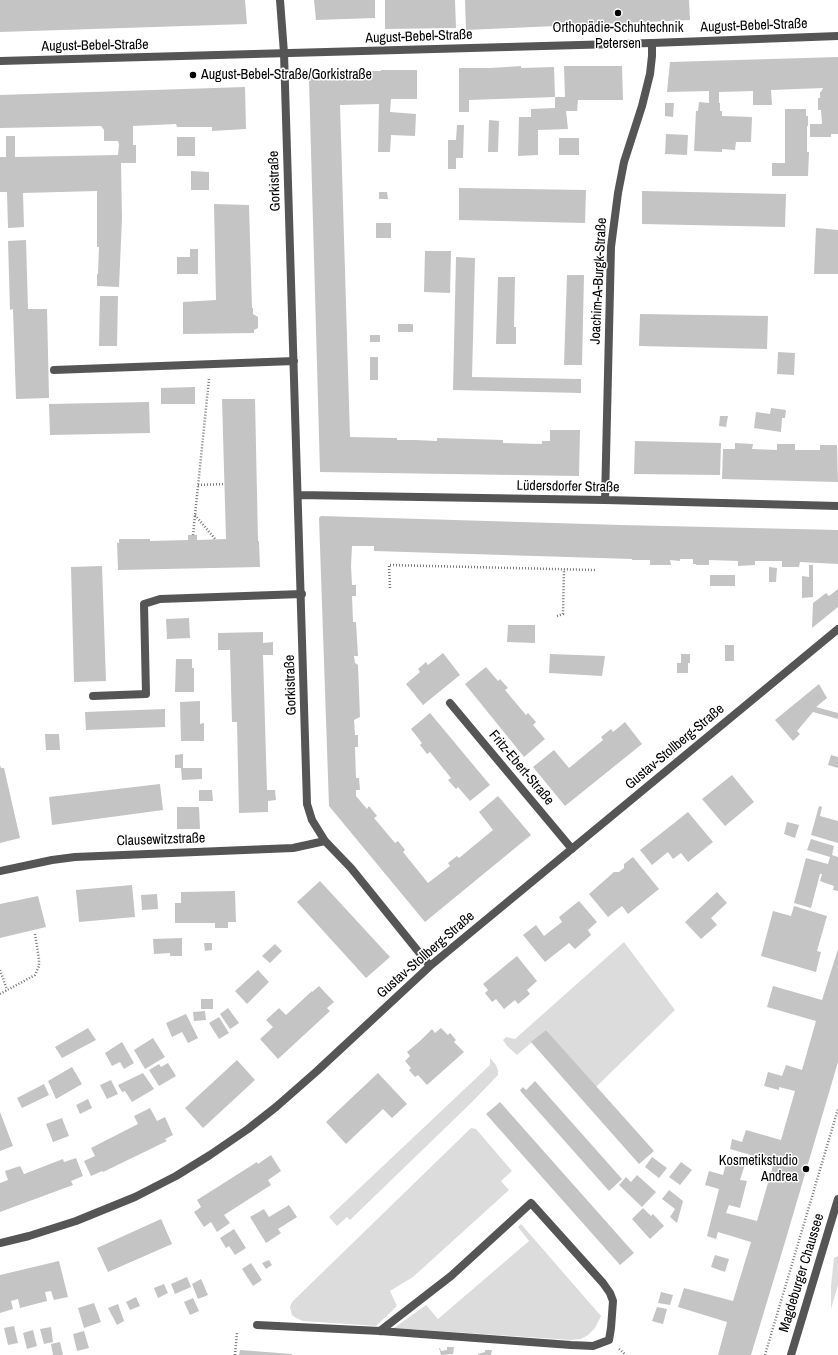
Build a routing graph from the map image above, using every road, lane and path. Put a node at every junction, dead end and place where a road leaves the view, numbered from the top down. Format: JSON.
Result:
{"nodes":[{"id":1,"x":280,"y":0,"type":"edge"},
{"id":2,"x":838,"y":36,"type":"edge"},
{"id":3,"x":652,"y":43,"type":"junction"},
{"id":4,"x":284,"y":53,"type":"junction"},
{"id":5,"x":0,"y":61,"type":"edge"},
{"id":6,"x":294,"y":361,"type":"junction"},
{"id":7,"x":211,"y":364,"type":"junction"},
{"id":8,"x":54,"y":370,"type":"dead end"},
{"id":9,"x":224,"y":484,"type":"dead end"},
{"id":10,"x":198,"y":485,"type":"junction"},
{"id":11,"x":298,"y":495,"type":"junction"},
{"id":12,"x":605,"y":500,"type":"junction"},
{"id":13,"x":838,"y":506,"type":"edge"},
{"id":14,"x":195,"y":515,"type":"junction"},
{"id":15,"x":193,"y":536,"type":"dead end"},
{"id":16,"x":216,"y":540,"type":"dead end"},
{"id":17,"x":564,"y":569,"type":"junction"},
{"id":18,"x":595,"y":570,"type":"dead end"},
{"id":19,"x":390,"y":588,"type":"dead end"},
{"id":20,"x":302,"y":594,"type":"junction"},
{"id":21,"x":557,"y":616,"type":"dead end"},
{"id":22,"x":838,"y":629,"type":"edge"},
{"id":23,"x":93,"y":696,"type":"dead end"},
{"id":24,"x":450,"y":703,"type":"dead end"},
{"id":25,"x":325,"y":841,"type":"junction"},
{"id":26,"x":572,"y":849,"type":"junction"},
{"id":27,"x":0,"y":871,"type":"edge"},
{"id":28,"x":35,"y":934,"type":"dead end"},
{"id":29,"x":430,"y":966,"type":"junction"},
{"id":30,"x":0,"y":970,"type":"edge"},
{"id":31,"x":7,"y":990,"type":"junction"},
{"id":32,"x":0,"y":994,"type":"edge"},
{"id":33,"x":838,"y":1109,"type":"edge"},
{"id":34,"x":838,"y":1199,"type":"edge"},
{"id":35,"x":0,"y":1243,"type":"edge"},
{"id":36,"x":257,"y":1324,"type":"dead end"},
{"id":37,"x":380,"y":1331,"type":"junction"},
{"id":38,"x":237,"y":1332,"type":"dead end"},
{"id":39,"x":235,"y":1355,"type":"edge"},
{"id":40,"x":765,"y":1355,"type":"edge"},
{"id":41,"x":791,"y":1355,"type":"edge"}],
"edges":[{"from":1,"to":4,"type":"street","name":"Gorkistraße"},
{"from":2,"to":3,"type":"street","name":"August-Bebel-Straße"},
{"from":3,"to":4,"type":"street","name":"August-Bebel-Straße"},
{"from":3,"to":12,"type":"street","name":"Joachim-A-Burgk-Straße"},
{"from":4,"to":5,"type":"street","name":"August-Bebel-Straße"},
{"from":4,"to":6,"type":"street","name":"Gorkistraße"},
{"from":6,"to":7,"type":"street"},
{"from":6,"to":11,"type":"street","name":"Gorkistraße"},
{"from":7,"to":8,"type":"street"},
{"from":7,"to":10,"type":"path"},
{"from":9,"to":10,"type":"path"},
{"from":10,"to":14,"type":"path"},
{"from":11,"to":12,"type":"street","name":"Lüdersdorfer Straße"},
{"from":11,"to":20,"type":"street","name":"Gorkistraße"},
{"from":12,"to":13,"type":"street","name":"Lüdersdorfer Straße"},
{"from":14,"to":15,"type":"path"},
{"from":14,"to":16,"type":"path"},
{"from":17,"to":18,"type":"path"},
{"from":17,"to":19,"type":"path"},
{"from":17,"to":21,"type":"path"},
{"from":20,"to":23,"type":"street"},
{"from":20,"to":25,"type":"street","name":"Gorkistraße"},
{"from":22,"to":26,"type":"street","name":"Gustav-Stollberg-Straße"},
{"from":24,"to":26,"type":"street","name":"Fritz-Ebert-Straße"},
{"from":25,"to":27,"type":"street","name":"Clausewitzstraße"},
{"from":25,"to":29,"type":"street","name":"Gorkistraße"},
{"from":26,"to":29,"type":"street","name":"Gustav-Stollberg-Straße"},
{"from":28,"to":31,"type":"path"},
{"from":29,"to":35,"type":"street","name":"Gustav-Stollberg-Straße"},
{"from":30,"to":31,"type":"path"},
{"from":31,"to":32,"type":"path"},
{"from":33,"to":40,"type":"path"},
{"from":34,"to":41,"type":"street","name":"Magdeburger Chaussee"},
{"from":36,"to":37,"type":"street"},
{"from":37,"to":37,"type":"street"},
{"from":38,"to":39,"type":"path"}]}
